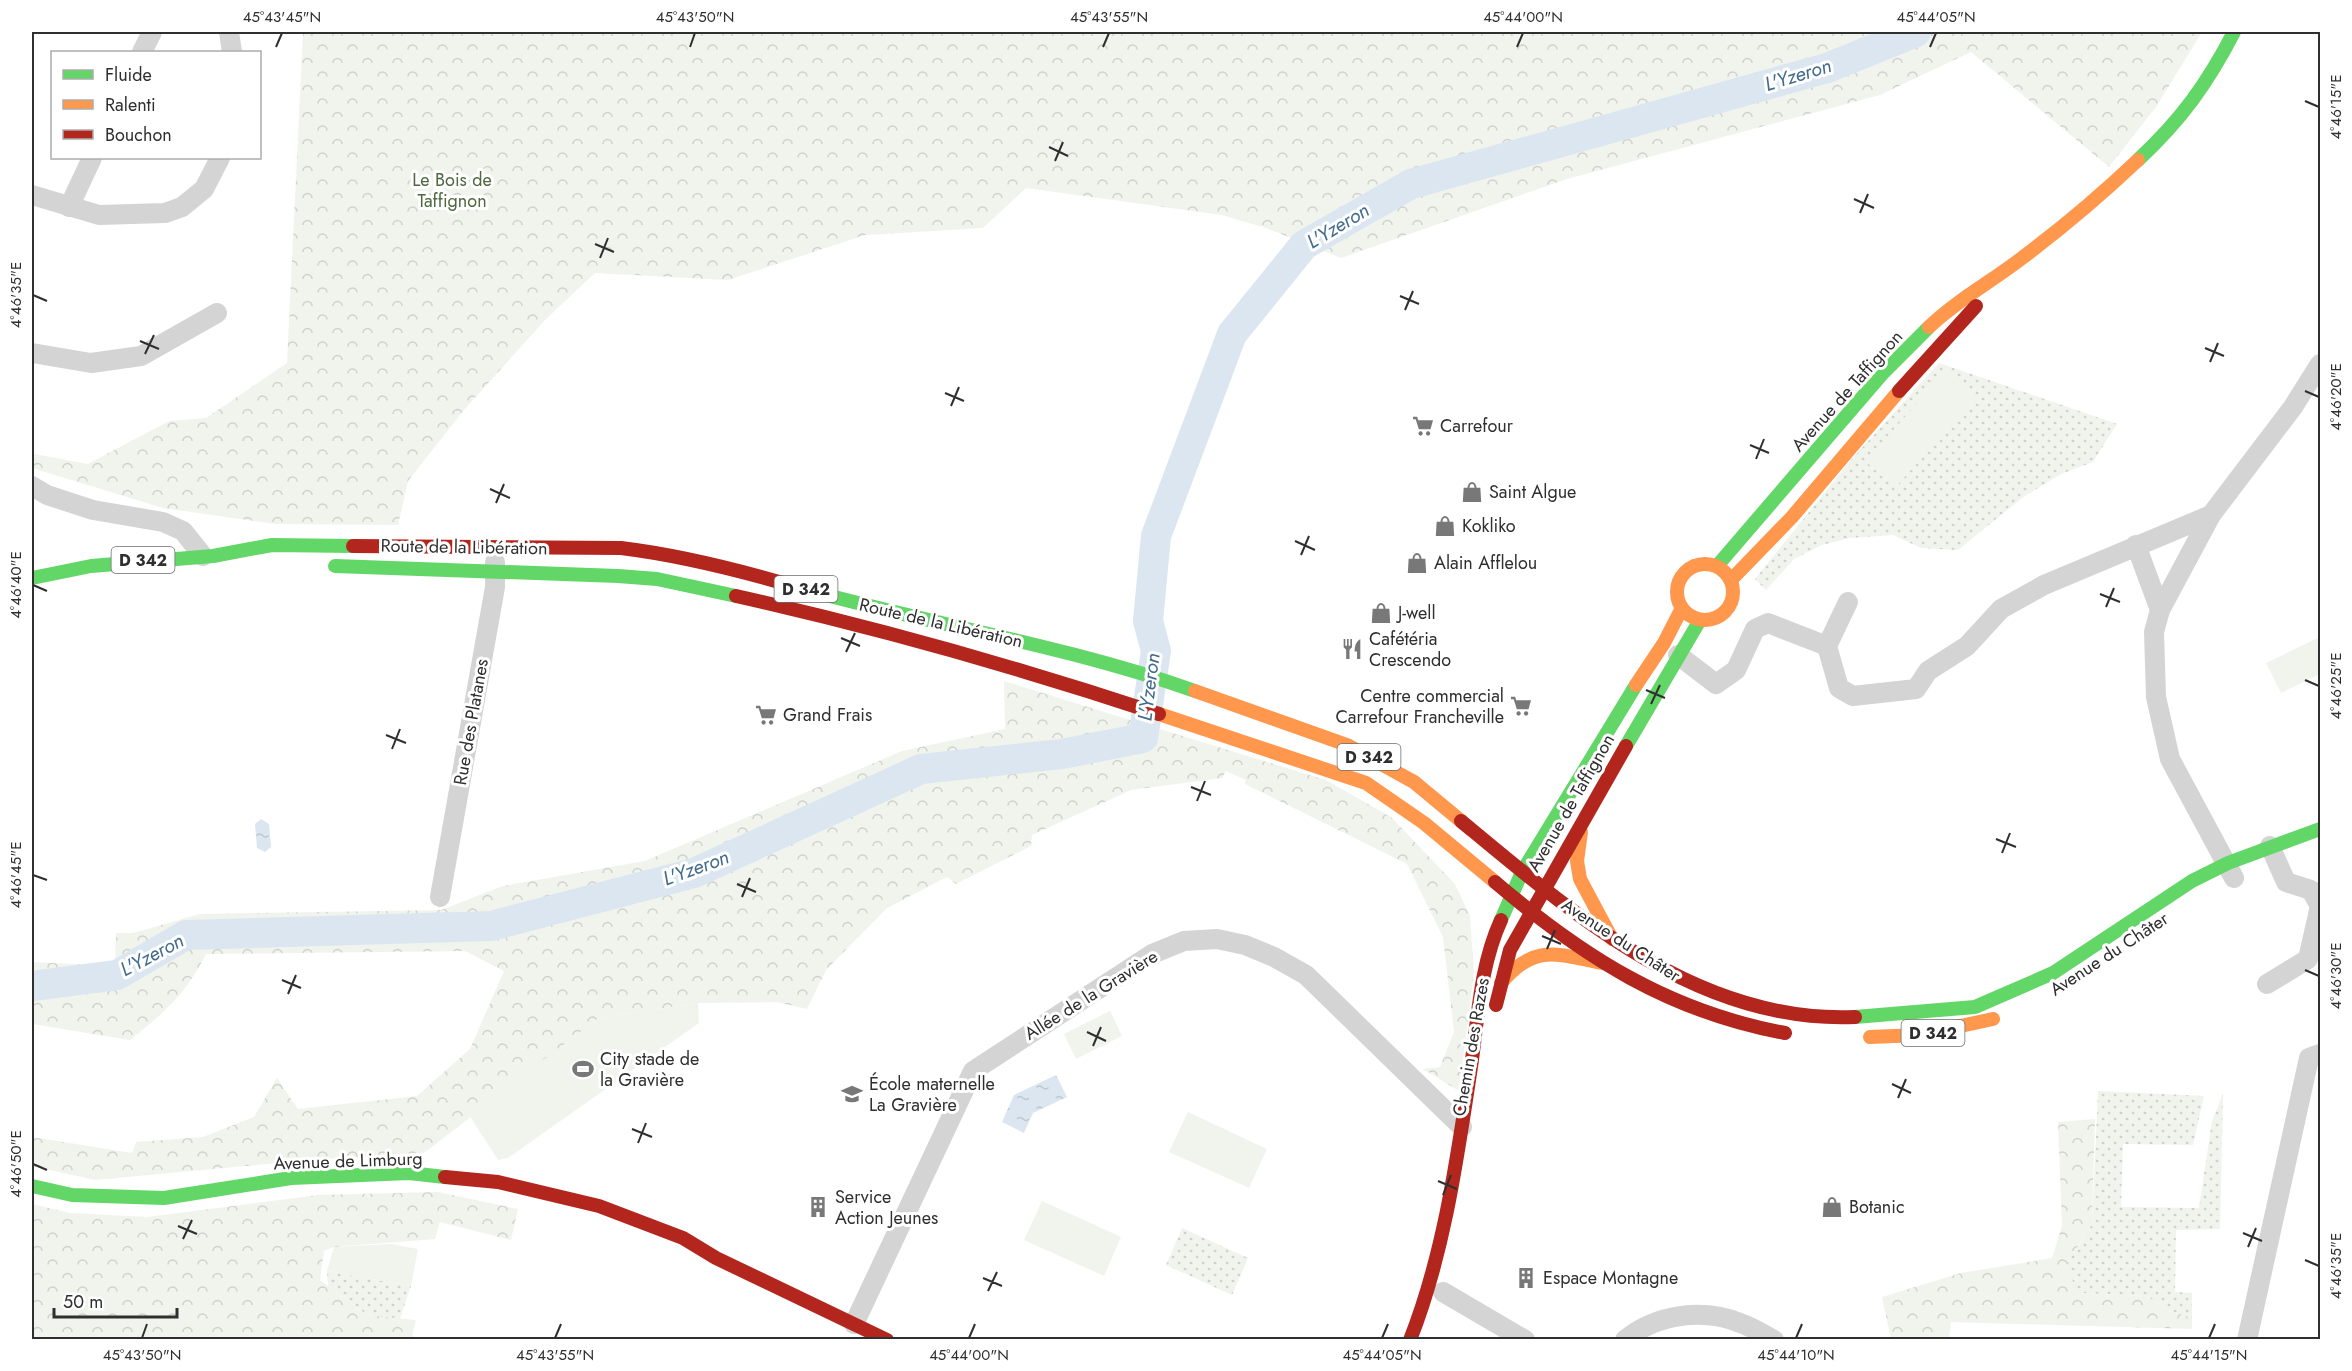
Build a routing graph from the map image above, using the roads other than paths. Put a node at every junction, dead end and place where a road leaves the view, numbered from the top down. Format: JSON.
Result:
{"nodes":[{"id":1,"x":152,"y":32,"type":"edge"},
{"id":2,"x":229,"y":32,"type":"edge"},
{"id":3,"x":2234,"y":32,"type":"edge"},
{"id":4,"x":142,"y":51,"type":"edge"},
{"id":5,"x":232,"y":51,"type":"edge"},
{"id":6,"x":92,"y":159,"type":"edge"},
{"id":7,"x":219,"y":159,"type":"edge"},
{"id":8,"x":32,"y":195,"type":"edge"},
{"id":9,"x":69,"y":207,"type":"junction"},
{"id":10,"x":2021,"y":259,"type":"junction"},
{"id":11,"x":217,"y":313,"type":"dead end"},
{"id":12,"x":32,"y":353,"type":"edge"},
{"id":13,"x":2320,"y":364,"type":"edge"},
{"id":14,"x":32,"y":486,"type":"edge"},
{"id":15,"x":2211,"y":515,"type":"junction"},
{"id":16,"x":2136,"y":545,"type":"junction"},
{"id":17,"x":495,"y":547,"type":"junction"},
{"id":18,"x":239,"y":555,"type":"junction"},
{"id":19,"x":203,"y":556,"type":"junction"},
{"id":20,"x":261,"y":560,"type":"dead end"},
{"id":21,"x":315,"y":565,"type":"dead end"},
{"id":22,"x":1717,"y":566,"type":"junction"},
{"id":23,"x":37,"y":572,"type":"edge"},
{"id":24,"x":495,"y":572,"type":"junction"},
{"id":25,"x":1731,"y":580,"type":"junction"},
{"id":26,"x":1848,"y":602,"type":"dead end"},
{"id":27,"x":1682,"y":608,"type":"junction"},
{"id":28,"x":2160,"y":609,"type":"junction"},
{"id":29,"x":1700,"y":620,"type":"junction"},
{"id":30,"x":1827,"y":646,"type":"junction"},
{"id":31,"x":1678,"y":655,"type":"junction"},
{"id":32,"x":1583,"y":822,"type":"junction"},
{"id":33,"x":2320,"y":830,"type":"edge"},
{"id":34,"x":2298,"y":853,"type":"dead end"},
{"id":35,"x":2270,"y":857,"type":"junction"},
{"id":36,"x":1522,"y":872,"type":"junction"},
{"id":37,"x":2233,"y":875,"type":"junction"},
{"id":38,"x":1543,"y":888,"type":"junction"},
{"id":39,"x":1511,"y":895,"type":"junction"},
{"id":40,"x":440,"y":897,"type":"dead end"},
{"id":41,"x":1530,"y":911,"type":"junction"},
{"id":42,"x":1612,"y":939,"type":"junction"},
{"id":43,"x":1602,"y":963,"type":"junction"},
{"id":44,"x":1500,"y":984,"type":"junction"},
{"id":45,"x":2267,"y":984,"type":"dead end"},
{"id":46,"x":1975,"y":1007,"type":"junction"},
{"id":47,"x":2012,"y":1012,"type":"dead end"},
{"id":48,"x":1495,"y":1015,"type":"dead end"},
{"id":49,"x":1981,"y":1023,"type":"junction"},
{"id":50,"x":1795,"y":1035,"type":"dead end"},
{"id":51,"x":1859,"y":1038,"type":"dead end"},
{"id":52,"x":2320,"y":1054,"type":"edge"},
{"id":53,"x":1482,"y":1092,"type":"dead end"},
{"id":54,"x":1462,"y":1127,"type":"junction"},
{"id":55,"x":32,"y":1186,"type":"edge"},
{"id":56,"x":1461,"y":1194,"type":"junction"},
{"id":57,"x":1444,"y":1224,"type":"junction"},
{"id":58,"x":1439,"y":1302,"type":"junction"},
{"id":59,"x":854,"y":1324,"type":"junction"},
{"id":60,"x":886,"y":1340,"type":"edge"},
{"id":61,"x":1410,"y":1340,"type":"edge"},
{"id":62,"x":1424,"y":1340,"type":"edge"},
{"id":63,"x":1525,"y":1340,"type":"edge"},
{"id":64,"x":1625,"y":1340,"type":"edge"},
{"id":65,"x":1774,"y":1340,"type":"edge"},
{"id":66,"x":2247,"y":1340,"type":"edge"}],
"edges":[{"from":1,"to":4,"type":"street"},
{"from":2,"to":5,"type":"street"},
{"from":3,"to":10,"type":"main road","name":"Avenue de Taffignon"},
{"from":6,"to":9,"type":"street"},
{"from":7,"to":9,"type":"street"},
{"from":8,"to":9,"type":"street"},
{"from":10,"to":22,"type":"main road","name":"Avenue de Taffignon"},
{"from":10,"to":25,"type":"main road","name":"Avenue de Taffignon"},
{"from":11,"to":12,"type":"street"},
{"from":13,"to":15,"type":"street"},
{"from":14,"to":19,"type":"street"},
{"from":15,"to":16,"type":"street"},
{"from":15,"to":28,"type":"street"},
{"from":16,"to":28,"type":"street"},
{"from":16,"to":30,"type":"street"},
{"from":17,"to":18,"type":"main road","name":"Route de la Libération","number":"D 342"},
{"from":17,"to":24,"type":"street","name":"Rue des Platanes"},
{"from":17,"to":36,"type":"main road","name":"Route de la Libération","number":"D 342"},
{"from":18,"to":19,"type":"main road","name":"Route de la Libération","number":"D 342"},
{"from":18,"to":20,"type":"main road","name":"Route de la Libération","number":"D 342"},
{"from":19,"to":23,"type":"main road","name":"Route de la Libération","number":"D 342"},
{"from":21,"to":24,"type":"main road","name":"Route de la Libération","number":"D 342"},
{"from":22,"to":25,"type":"main road"},
{"from":22,"to":27,"type":"main road","name":"Avenue de Taffignon"},
{"from":24,"to":39,"type":"main road","name":"Route de la Libération","number":"D 342"},
{"from":24,"to":40,"type":"street","name":"Rue des Platanes"},
{"from":25,"to":29,"type":"main road"},
{"from":26,"to":30,"type":"street"},
{"from":27,"to":29,"type":"main road"},
{"from":27,"to":36,"type":"main road","name":"Avenue de Taffignon"},
{"from":28,"to":37,"type":"street"},
{"from":29,"to":31,"type":"main road","name":"Avenue de Taffignon"},
{"from":30,"to":31,"type":"street"},
{"from":31,"to":32,"type":"main road","name":"Avenue de Taffignon"},
{"from":32,"to":38,"type":"main road","name":"Avenue de Taffignon"},
{"from":32,"to":42,"type":"main road"},
{"from":33,"to":35,"type":"main road","name":"Avenue du Châter","number":"D 342"},
{"from":34,"to":35,"type":"main road","name":"Avenue du Châter","number":"D 342"},
{"from":35,"to":37,"type":"main road","name":"Avenue du Châter","number":"D 342"},
{"from":35,"to":45,"type":"street"},
{"from":36,"to":38,"type":"main road","name":"Avenue du Châter","number":"D 342"},
{"from":36,"to":39,"type":"main road","name":"Avenue de Taffignon"},
{"from":37,"to":46,"type":"main road","name":"Avenue du Châter","number":"D 342"},
{"from":38,"to":41,"type":"main road","name":"Avenue de Taffignon"},
{"from":38,"to":42,"type":"main road","name":"Avenue du Châter","number":"D 342"},
{"from":39,"to":41,"type":"main road","name":"Avenue du Châter","number":"D 342"},
{"from":39,"to":54,"type":"main road","name":"Chemin des Razes"},
{"from":41,"to":43,"type":"main road","name":"Avenue du Châter","number":"D 342"},
{"from":41,"to":44,"type":"main road","name":"Chemin des Razes"},
{"from":42,"to":46,"type":"main road","name":"Avenue du Châter","number":"D 342"},
{"from":43,"to":44,"type":"main road"},
{"from":43,"to":50,"type":"main road","name":"Avenue du Châter","number":"D 342"},
{"from":44,"to":48,"type":"main road","name":"Chemin des Razes"},
{"from":46,"to":49,"type":"main road","number":"D 342"},
{"from":47,"to":49,"type":"main road","number":"D 342"},
{"from":49,"to":51,"type":"main road","number":"D 342"},
{"from":52,"to":66,"type":"street"},
{"from":53,"to":56,"type":"main road","name":"Chemin des Razes"},
{"from":54,"to":56,"type":"main road","name":"Chemin des Razes"},
{"from":54,"to":57,"type":"main road","name":"Chemin des Razes"},
{"from":54,"to":59,"type":"street","name":"Allée de la Gravière"},
{"from":55,"to":59,"type":"main road","name":"Avenue de Limburg"},
{"from":56,"to":58,"type":"main road","name":"Chemin des Razes"},
{"from":57,"to":58,"type":"main road","name":"Chemin des Razes"},
{"from":57,"to":61,"type":"main road","name":"Chemin des Razes"},
{"from":58,"to":62,"type":"main road","name":"Chemin des Razes"},
{"from":58,"to":63,"type":"street"},
{"from":59,"to":60,"type":"main road","name":"Avenue de Limburg"},
{"from":64,"to":65,"type":"street"}]}
